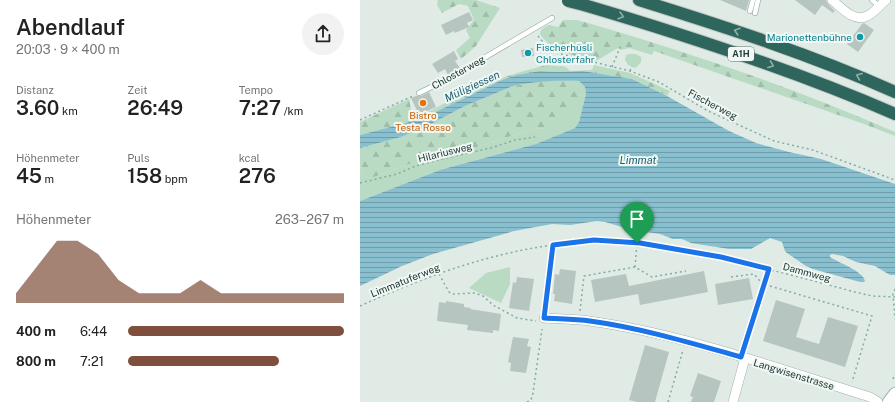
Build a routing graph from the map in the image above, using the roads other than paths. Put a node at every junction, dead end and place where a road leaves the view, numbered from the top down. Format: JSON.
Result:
{"nodes":[{"id":1,"x":567,"y":0,"type":"edge"},
{"id":2,"x":639,"y":0,"type":"edge"},
{"id":3,"x":752,"y":0,"type":"edge"},
{"id":4,"x":758,"y":0,"type":"edge"},
{"id":5,"x":832,"y":0,"type":"edge"},
{"id":6,"x":879,"y":2,"type":"edge"},
{"id":7,"x":552,"y":18,"type":"dead end"},
{"id":8,"x":895,"y":92,"type":"edge"},
{"id":9,"x":419,"y":93,"type":"road end"},
{"id":10,"x":895,"y":114,"type":"edge"},
{"id":11,"x":764,"y":285,"type":"road end"},
{"id":12,"x":541,"y":320,"type":"road end"},
{"id":13,"x":743,"y":358,"type":"junction"},
{"id":14,"x":895,"y":394,"type":"edge"},
{"id":15,"x":733,"y":402,"type":"edge"},
{"id":16,"x":878,"y":402,"type":"edge"},
{"id":17,"x":888,"y":402,"type":"edge"}],
"edges":[{"from":1,"to":10,"type":"highway","number":"A1H","one_way":true,"bridge":true},
{"from":8,"to":2,"type":"highway","number":"A1H","one_way":true},
{"from":3,"to":4,"type":"lane"},
{"from":5,"to":6,"type":"street"},
{"from":7,"to":9,"type":"lane","name":"Chlosterweg"},
{"from":11,"to":13,"type":"lane"},
{"from":12,"to":13,"type":"street","name":"Langwisenstrasse"},
{"from":13,"to":15,"type":"street"},
{"from":13,"to":16,"type":"street","name":"Langwisenstrasse"},
{"from":14,"to":17,"type":"main road"}]}
